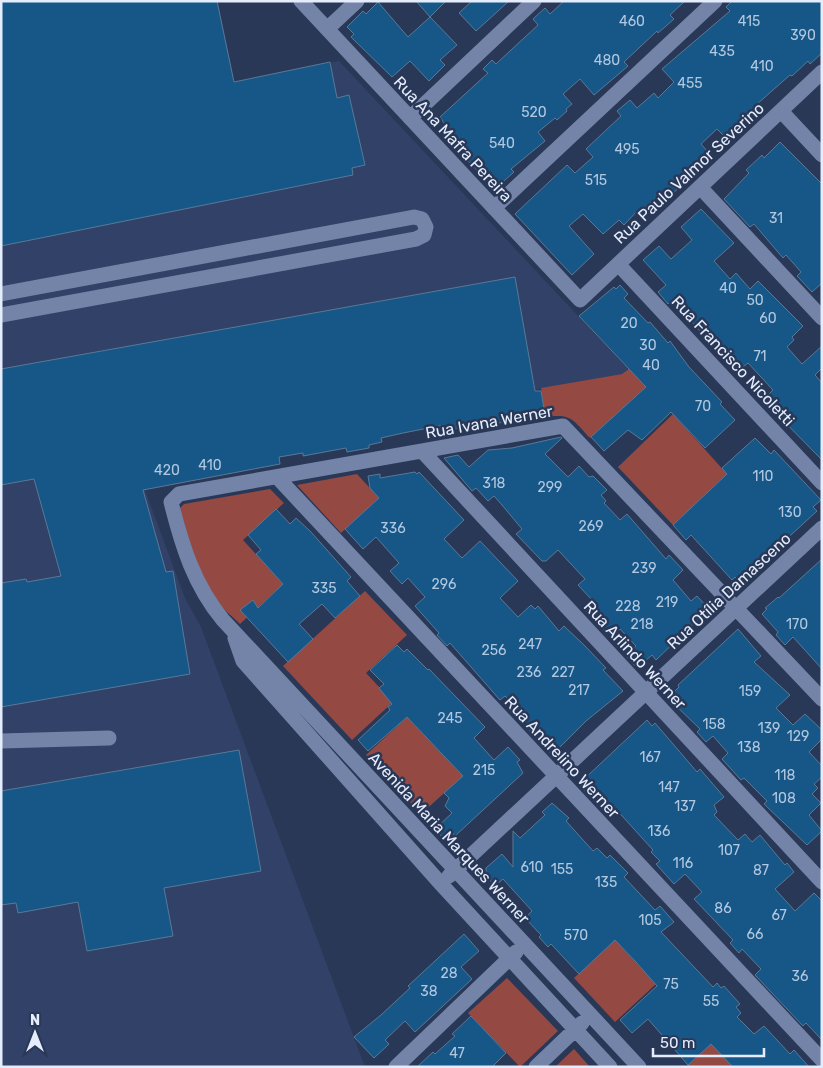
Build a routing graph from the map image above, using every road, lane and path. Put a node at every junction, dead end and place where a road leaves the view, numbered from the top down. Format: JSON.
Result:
{"nodes":[{"id":1,"x":301,"y":1,"type":"edge"},
{"id":2,"x":357,"y":1,"type":"edge"},
{"id":3,"x":534,"y":1,"type":"edge"},
{"id":4,"x":715,"y":1,"type":"edge"},
{"id":5,"x":327,"y":29,"type":"junction"},
{"id":6,"x":822,"y":72,"type":"edge"},
{"id":7,"x":781,"y":111,"type":"junction"},
{"id":8,"x":410,"y":118,"type":"junction"},
{"id":9,"x":822,"y":155,"type":"edge"},
{"id":10,"x":700,"y":187,"type":"junction"},
{"id":11,"x":494,"y":208,"type":"junction"},
{"id":12,"x":618,"y":264,"type":"junction"},
{"id":13,"x":1,"y":294,"type":"edge"},
{"id":14,"x":580,"y":300,"type":"joint"},
{"id":15,"x":1,"y":315,"type":"edge"},
{"id":16,"x":822,"y":318,"type":"edge"},
{"id":17,"x":422,"y":451,"type":"junction"},
{"id":18,"x":277,"y":477,"type":"junction"},
{"id":19,"x":822,"y":483,"type":"edge"},
{"id":20,"x":171,"y":502,"type":"joint"},
{"id":21,"x":822,"y":528,"type":"edge"},
{"id":22,"x":736,"y":608,"type":"junction"},
{"id":23,"x":233,"y":632,"type":"junction"},
{"id":24,"x":646,"y":692,"type":"junction"},
{"id":25,"x":822,"y":699,"type":"edge"},
{"id":26,"x":109,"y":738,"type":"dead end"},
{"id":27,"x":1,"y":741,"type":"edge"},
{"id":28,"x":556,"y":776,"type":"junction"},
{"id":29,"x":455,"y":870,"type":"junction"},
{"id":30,"x":822,"y":882,"type":"edge"},
{"id":31,"x":441,"y":884,"type":"junction"},
{"id":32,"x":524,"y":944,"type":"junction"},
{"id":33,"x":510,"y":958,"type":"junction"},
{"id":34,"x":590,"y":1015,"type":"junction"},
{"id":35,"x":576,"y":1030,"type":"junction"},
{"id":36,"x":822,"y":1060,"type":"edge"},
{"id":37,"x":396,"y":1067,"type":"edge"},
{"id":38,"x":536,"y":1067,"type":"edge"},
{"id":39,"x":610,"y":1067,"type":"edge"},
{"id":40,"x":639,"y":1067,"type":"edge"}],
"edges":[{"from":1,"to":5,"type":"street","name":"Rua Ana Mafra Pereira"},
{"from":2,"to":5,"type":"street"},
{"from":3,"to":8,"type":"street"},
{"from":4,"to":11,"type":"street"},
{"from":5,"to":8,"type":"street","name":"Rua Ana Mafra Pereira"},
{"from":6,"to":7,"type":"street","name":"Rua Paulo Valmor Severino"},
{"from":7,"to":9,"type":"street"},
{"from":7,"to":10,"type":"street","name":"Rua Paulo Valmor Severino"},
{"from":8,"to":11,"type":"street","name":"Rua Ana Mafra Pereira"},
{"from":10,"to":12,"type":"street","name":"Rua Paulo Valmor Severino"},
{"from":10,"to":16,"type":"street"},
{"from":11,"to":14,"type":"street","name":"Rua Ana Mafra Pereira"},
{"from":12,"to":14,"type":"street","name":"Rua Paulo Valmor Severino"},
{"from":12,"to":19,"type":"street","name":"Rua Francisco Nicoletti"},
{"from":13,"to":15,"type":"street"},
{"from":17,"to":18,"type":"street","name":"Rua Ivana Werner"},
{"from":17,"to":22,"type":"street","name":"Rua Ivana Werner"},
{"from":17,"to":24,"type":"street","name":"Rua Arlindo Werner"},
{"from":18,"to":20,"type":"street","name":"Rua Ivana Werner"},
{"from":18,"to":28,"type":"street","name":"Rua Andrelino Werner"},
{"from":20,"to":23,"type":"street","name":"Avenida Maria Marques Werner"},
{"from":21,"to":22,"type":"street","name":"Rua Otília Damasceno"},
{"from":22,"to":24,"type":"street","name":"Rua Otília Damasceno"},
{"from":22,"to":25,"type":"street","name":"Rua Ivana Werner"},
{"from":23,"to":29,"type":"street","name":"Avenida Maria Marques Werner"},
{"from":23,"to":31,"type":"street","name":"Avenida Maria Marques Werner"},
{"from":24,"to":28,"type":"street","name":"Rua Otília Damasceno"},
{"from":24,"to":30,"type":"street","name":"Rua Arlindo Werner"},
{"from":26,"to":27,"type":"street"},
{"from":28,"to":29,"type":"street","name":"Rua Otília Damasceno"},
{"from":28,"to":36,"type":"street","name":"Rua Andrelino Werner"},
{"from":29,"to":31,"type":"street","name":"Rua Otília Damasceno"},
{"from":29,"to":32,"type":"street","name":"Avenida Maria Marques Werner"},
{"from":31,"to":33,"type":"street","name":"Avenida Maria Marques Werner"},
{"from":32,"to":33,"type":"street"},
{"from":32,"to":34,"type":"street","name":"Avenida Maria Marques Werner"},
{"from":33,"to":35,"type":"street","name":"Avenida Maria Marques Werner"},
{"from":33,"to":37,"type":"street"},
{"from":34,"to":35,"type":"street"},
{"from":34,"to":40,"type":"street","name":"Avenida Maria Marques Werner"},
{"from":35,"to":38,"type":"street"},
{"from":35,"to":39,"type":"street","name":"Avenida Maria Marques Werner"}]}
